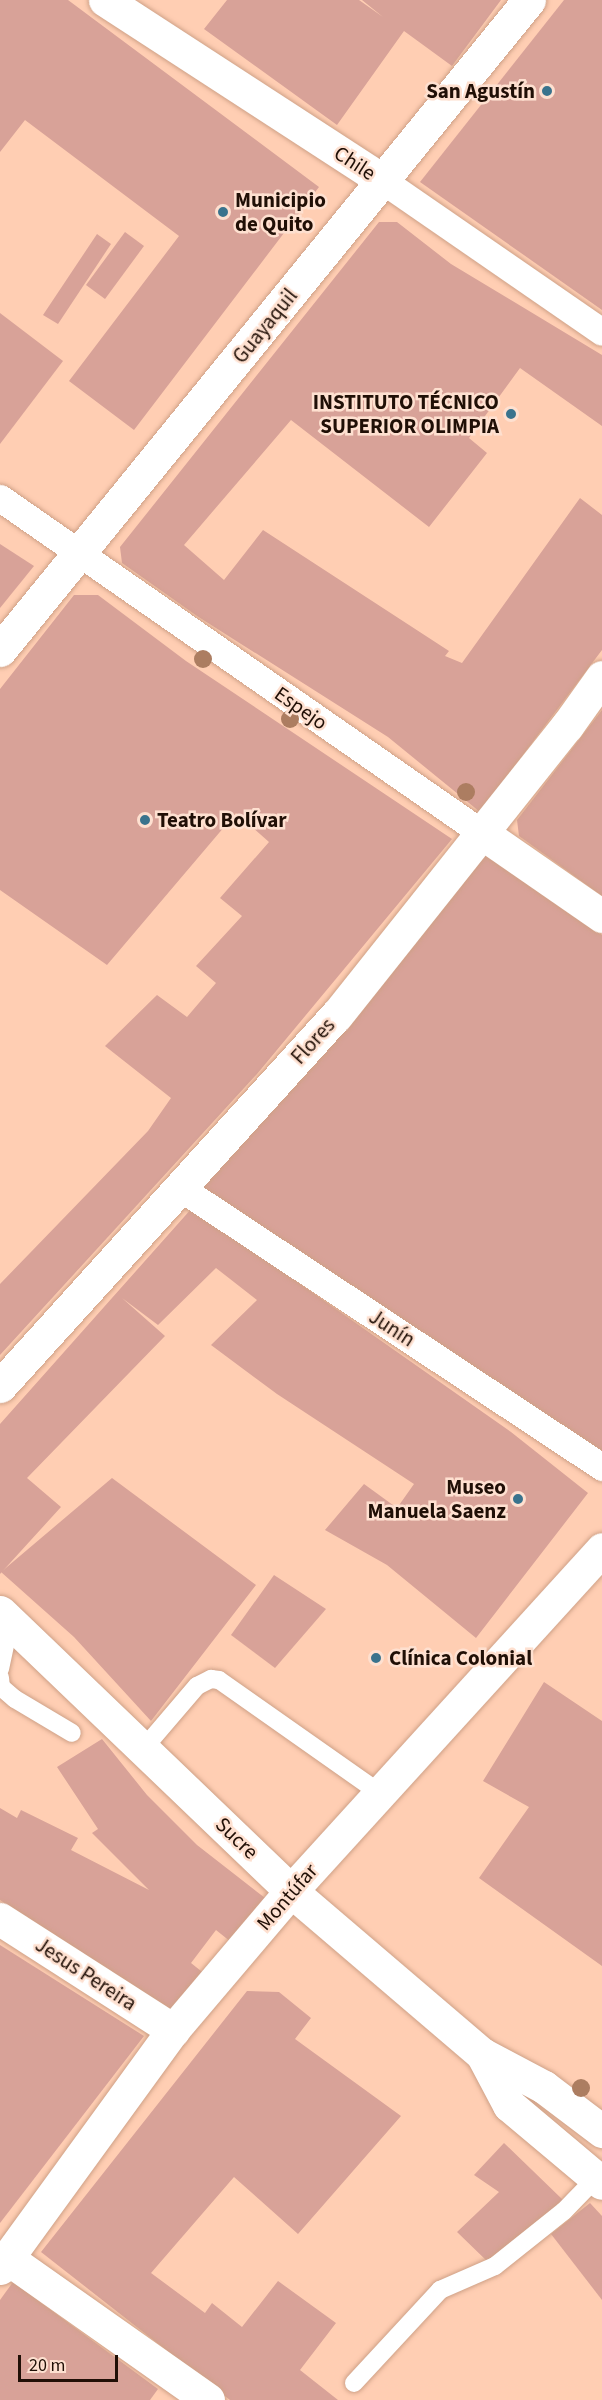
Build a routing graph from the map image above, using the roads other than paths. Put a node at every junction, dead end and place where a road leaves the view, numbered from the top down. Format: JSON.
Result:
{"nodes":[{"id":1,"x":105,"y":0,"type":"edge"},
{"id":2,"x":529,"y":0,"type":"edge"},
{"id":3,"x":382,"y":180,"type":"junction"},
{"id":4,"x":602,"y":332,"type":"edge"},
{"id":5,"x":0,"y":498,"type":"edge"},
{"id":6,"x":77,"y":553,"type":"junction"},
{"id":7,"x":0,"y":650,"type":"edge"},
{"id":8,"x":602,"y":677,"type":"edge"},
{"id":9,"x":482,"y":833,"type":"junction"},
{"id":10,"x":602,"y":916,"type":"edge"},
{"id":11,"x":182,"y":1189,"type":"junction"},
{"id":12,"x":0,"y":1386,"type":"edge"},
{"id":13,"x":602,"y":1467,"type":"edge"},
{"id":14,"x":602,"y":1549,"type":"edge"},
{"id":15,"x":8,"y":1619,"type":"edge"},
{"id":16,"x":0,"y":1669,"type":"edge"},
{"id":17,"x":0,"y":1678,"type":"edge"},
{"id":18,"x":72,"y":1733,"type":"dead end"},
{"id":19,"x":144,"y":1748,"type":"junction"},
{"id":20,"x":380,"y":1793,"type":"junction"},
{"id":21,"x":291,"y":1891,"type":"junction"},
{"id":22,"x":0,"y":1918,"type":"edge"},
{"id":23,"x":172,"y":2030,"type":"junction"},
{"id":24,"x":482,"y":2054,"type":"junction"},
{"id":25,"x":602,"y":2131,"type":"edge"},
{"id":26,"x":599,"y":2181,"type":"edge"},
{"id":27,"x":4,"y":2263,"type":"edge"},
{"id":28,"x":354,"y":2383,"type":"dead end"},
{"id":29,"x":208,"y":2400,"type":"edge"}],
"edges":[{"from":1,"to":3,"type":"street","name":"Chile"},
{"from":2,"to":3,"type":"street","name":"Guayaquil"},
{"from":3,"to":4,"type":"street","name":"Chile"},
{"from":3,"to":6,"type":"street","name":"Guayaquil"},
{"from":5,"to":6,"type":"street","name":"Espejo"},
{"from":6,"to":7,"type":"street","name":"Guayaquil"},
{"from":6,"to":9,"type":"street","name":"Espejo"},
{"from":8,"to":9,"type":"street","name":"Flores"},
{"from":9,"to":10,"type":"street","name":"Espejo"},
{"from":9,"to":11,"type":"street","name":"Flores"},
{"from":11,"to":12,"type":"street","name":"Flores"},
{"from":11,"to":13,"type":"street","name":"Junín"},
{"from":14,"to":20,"type":"street","name":"Montúfar"},
{"from":15,"to":16,"type":"lane"},
{"from":15,"to":19,"type":"street","name":"Sucre"},
{"from":17,"to":18,"type":"lane"},
{"from":19,"to":20,"type":"lane"},
{"from":19,"to":21,"type":"street","name":"Sucre"},
{"from":20,"to":21,"type":"street","name":"Montúfar"},
{"from":21,"to":23,"type":"street","name":"Montúfar"},
{"from":21,"to":24,"type":"street","name":"Sucre"},
{"from":22,"to":23,"type":"street","name":"Jesus Pereira"},
{"from":23,"to":27,"type":"street","name":"Montúfar"},
{"from":24,"to":25,"type":"street","name":"Sucre"},
{"from":24,"to":26,"type":"street","name":"Sucre"},
{"from":26,"to":28,"type":"lane"},
{"from":27,"to":29,"type":"street"}]}
